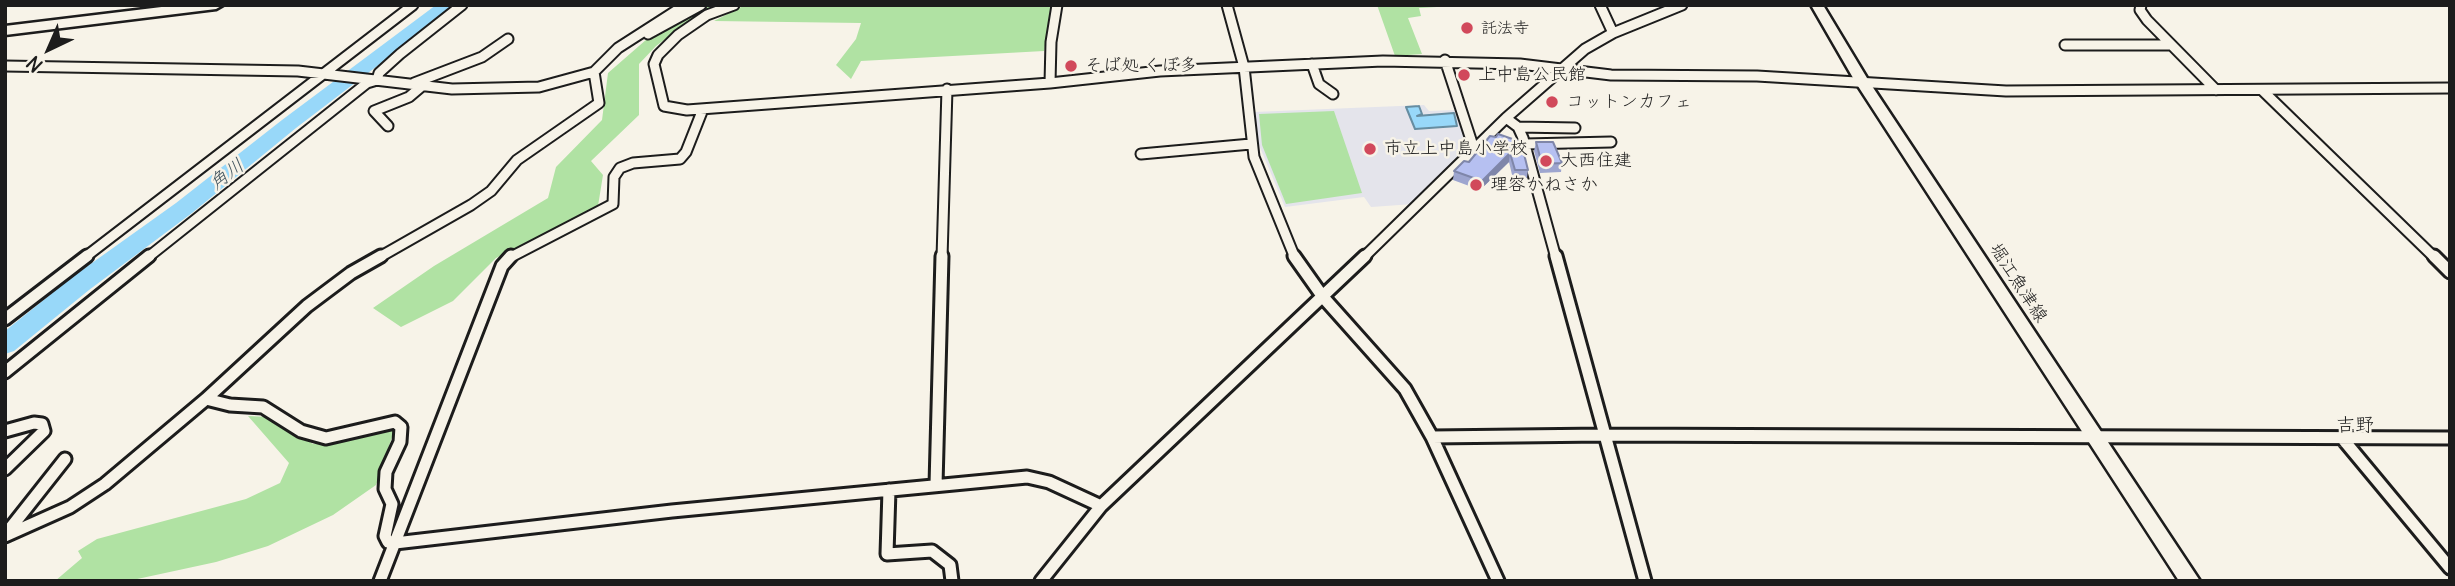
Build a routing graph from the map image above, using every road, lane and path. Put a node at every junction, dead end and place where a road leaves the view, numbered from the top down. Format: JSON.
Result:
{"nodes":[{"id":1,"x":142,"y":5,"type":"edge"},
{"id":2,"x":216,"y":5,"type":"edge"},
{"id":3,"x":413,"y":5,"type":"edge"},
{"id":4,"x":462,"y":5,"type":"edge"},
{"id":5,"x":685,"y":5,"type":"edge"},
{"id":6,"x":701,"y":5,"type":"edge"},
{"id":7,"x":734,"y":5,"type":"edge"},
{"id":8,"x":1056,"y":5,"type":"edge"},
{"id":9,"x":1227,"y":5,"type":"edge"},
{"id":10,"x":1600,"y":5,"type":"edge"},
{"id":11,"x":1682,"y":5,"type":"edge"},
{"id":12,"x":1817,"y":5,"type":"edge"},
{"id":13,"x":2141,"y":5,"type":"edge"},
{"id":14,"x":5,"y":23,"type":"edge"},
{"id":15,"x":5,"y":32,"type":"edge"},
{"id":16,"x":1613,"y":33,"type":"junction"},
{"id":17,"x":508,"y":38,"type":"dead end"},
{"id":18,"x":2065,"y":45,"type":"dead end"},
{"id":19,"x":2171,"y":45,"type":"junction"},
{"id":20,"x":1445,"y":60,"type":"junction"},
{"id":21,"x":1312,"y":64,"type":"junction"},
{"id":22,"x":5,"y":66,"type":"edge"},
{"id":23,"x":1244,"y":67,"type":"junction"},
{"id":24,"x":1561,"y":68,"type":"junction"},
{"id":25,"x":598,"y":69,"type":"junction"},
{"id":26,"x":322,"y":74,"type":"junction"},
{"id":27,"x":375,"y":80,"type":"junction"},
{"id":28,"x":1050,"y":83,"type":"junction"},
{"id":29,"x":1863,"y":83,"type":"junction"},
{"id":30,"x":412,"y":84,"type":"junction"},
{"id":31,"x":422,"y":86,"type":"junction"},
{"id":32,"x":2450,"y":88,"type":"edge"},
{"id":33,"x":947,"y":89,"type":"junction"},
{"id":34,"x":2216,"y":90,"type":"junction"},
{"id":35,"x":2262,"y":90,"type":"junction"},
{"id":36,"x":1333,"y":93,"type":"dead end"},
{"id":37,"x":703,"y":109,"type":"junction"},
{"id":38,"x":1506,"y":118,"type":"junction"},
{"id":39,"x":388,"y":126,"type":"dead end"},
{"id":40,"x":1518,"y":127,"type":"junction"},
{"id":41,"x":1575,"y":128,"type":"dead end"},
{"id":42,"x":1611,"y":142,"type":"dead end"},
{"id":43,"x":1251,"y":144,"type":"junction"},
{"id":44,"x":1525,"y":144,"type":"junction"},
{"id":45,"x":1474,"y":149,"type":"junction"},
{"id":46,"x":1141,"y":154,"type":"dead end"},
{"id":47,"x":2450,"y":272,"type":"edge"},
{"id":48,"x":1323,"y":297,"type":"junction"},
{"id":49,"x":5,"y":319,"type":"edge"},
{"id":50,"x":5,"y":372,"type":"edge"},
{"id":51,"x":205,"y":399,"type":"junction"},
{"id":52,"x":5,"y":431,"type":"edge"},
{"id":53,"x":1603,"y":435,"type":"junction"},
{"id":54,"x":1432,"y":437,"type":"junction"},
{"id":55,"x":2096,"y":438,"type":"junction"},
{"id":56,"x":2342,"y":438,"type":"junction"},
{"id":57,"x":2450,"y":438,"type":"edge"},
{"id":58,"x":65,"y":459,"type":"dead end"},
{"id":59,"x":5,"y":469,"type":"edge"},
{"id":60,"x":936,"y":485,"type":"junction"},
{"id":61,"x":889,"y":490,"type":"junction"},
{"id":62,"x":1101,"y":506,"type":"junction"},
{"id":63,"x":5,"y":535,"type":"edge"},
{"id":64,"x":395,"y":543,"type":"junction"},
{"id":65,"x":2450,"y":568,"type":"edge"},
{"id":66,"x":380,"y":581,"type":"edge"},
{"id":67,"x":952,"y":581,"type":"edge"},
{"id":68,"x":1041,"y":581,"type":"edge"},
{"id":69,"x":1498,"y":581,"type":"edge"},
{"id":70,"x":1645,"y":581,"type":"edge"},
{"id":71,"x":2190,"y":581,"type":"edge"}],
"edges":[{"from":1,"to":14,"type":"highway"},
{"from":2,"to":15,"type":"highway"},
{"from":3,"to":26,"type":"street"},
{"from":4,"to":27,"type":"street"},
{"from":5,"to":25,"type":"street"},
{"from":6,"to":25,"type":"street"},
{"from":7,"to":37,"type":"street"},
{"from":8,"to":28,"type":"street"},
{"from":9,"to":23,"type":"street"},
{"from":10,"to":16,"type":"street"},
{"from":11,"to":16,"type":"street"},
{"from":12,"to":29,"type":"main road","name":"堀江魚津線"},
{"from":13,"to":19,"type":"street"},
{"from":16,"to":24,"type":"street"},
{"from":17,"to":30,"type":"street"},
{"from":18,"to":19,"type":"street"},
{"from":19,"to":34,"type":"street"},
{"from":20,"to":21,"type":"street"},
{"from":20,"to":24,"type":"street"},
{"from":20,"to":45,"type":"street"},
{"from":21,"to":23,"type":"street"},
{"from":21,"to":36,"type":"street"},
{"from":22,"to":26,"type":"street"},
{"from":23,"to":28,"type":"street"},
{"from":23,"to":43,"type":"street"},
{"from":24,"to":29,"type":"street"},
{"from":24,"to":38,"type":"street"},
{"from":25,"to":31,"type":"street"},
{"from":25,"to":51,"type":"street"},
{"from":26,"to":27,"type":"street"},
{"from":26,"to":49,"type":"street"},
{"from":27,"to":30,"type":"street"},
{"from":27,"to":50,"type":"street"},
{"from":28,"to":33,"type":"street"},
{"from":29,"to":34,"type":"street"},
{"from":29,"to":55,"type":"main road","name":"堀江魚津線"},
{"from":30,"to":31,"type":"street"},
{"from":31,"to":39,"type":"street"},
{"from":32,"to":35,"type":"street"},
{"from":33,"to":37,"type":"street"},
{"from":33,"to":60,"type":"street"},
{"from":34,"to":35,"type":"street"},
{"from":35,"to":47,"type":"street"},
{"from":37,"to":64,"type":"street"},
{"from":38,"to":40,"type":"street"},
{"from":38,"to":45,"type":"street"},
{"from":40,"to":41,"type":"street"},
{"from":40,"to":44,"type":"street"},
{"from":42,"to":44,"type":"street"},
{"from":43,"to":46,"type":"street"},
{"from":43,"to":48,"type":"street"},
{"from":44,"to":53,"type":"street"},
{"from":45,"to":48,"type":"street"},
{"from":48,"to":54,"type":"street"},
{"from":48,"to":62,"type":"street"},
{"from":51,"to":63,"type":"street"},
{"from":51,"to":64,"type":"street"},
{"from":52,"to":59,"type":"street"},
{"from":53,"to":54,"type":"street"},
{"from":53,"to":55,"type":"street"},
{"from":53,"to":70,"type":"street"},
{"from":54,"to":69,"type":"street"},
{"from":55,"to":56,"type":"street"},
{"from":55,"to":71,"type":"main road","name":"堀江魚津線"},
{"from":56,"to":57,"type":"street"},
{"from":56,"to":65,"type":"street"},
{"from":58,"to":63,"type":"street"},
{"from":60,"to":61,"type":"street"},
{"from":60,"to":62,"type":"street"},
{"from":61,"to":64,"type":"street"},
{"from":61,"to":67,"type":"street"},
{"from":62,"to":68,"type":"street"},
{"from":64,"to":66,"type":"street"}]}
